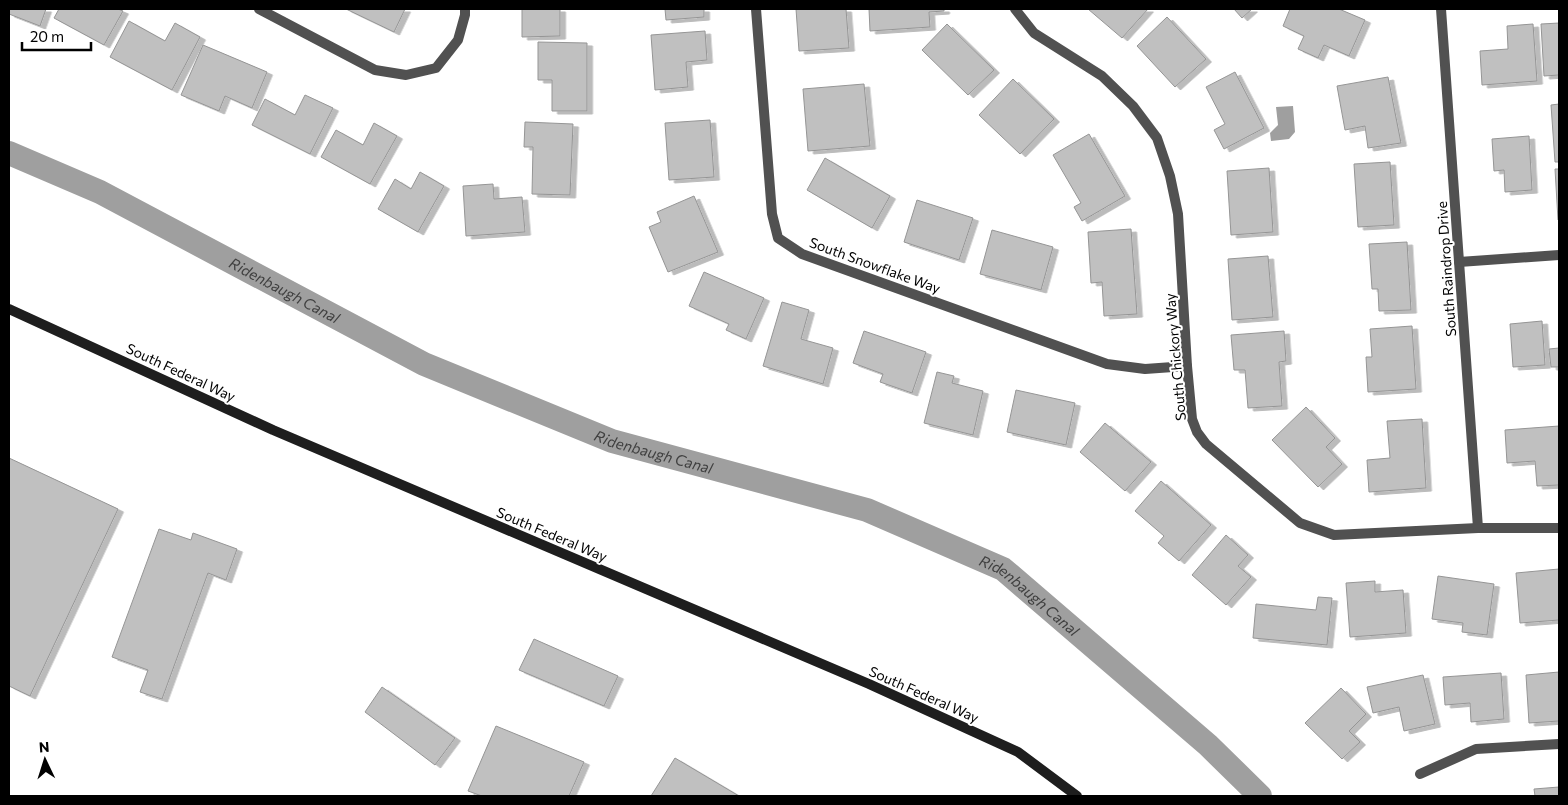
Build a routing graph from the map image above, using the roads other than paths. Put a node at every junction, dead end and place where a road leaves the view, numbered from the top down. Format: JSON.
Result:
{"nodes":[{"id":1,"x":259,"y":9,"type":"edge"},
{"id":2,"x":465,"y":9,"type":"edge"},
{"id":3,"x":756,"y":9,"type":"edge"},
{"id":4,"x":1015,"y":9,"type":"edge"},
{"id":5,"x":1441,"y":9,"type":"edge"},
{"id":6,"x":1559,"y":255,"type":"edge"},
{"id":7,"x":1459,"y":262,"type":"junction"},
{"id":8,"x":9,"y":308,"type":"edge"},
{"id":9,"x":1187,"y":366,"type":"junction"},
{"id":10,"x":1478,"y":528,"type":"junction"},
{"id":11,"x":1559,"y":528,"type":"edge"},
{"id":12,"x":1559,"y":744,"type":"edge"},
{"id":13,"x":1420,"y":774,"type":"dead end"},
{"id":14,"x":1077,"y":796,"type":"edge"}],
"edges":[{"from":1,"to":2,"type":"street"},
{"from":3,"to":9,"type":"street","name":"South Snowflake Way"},
{"from":4,"to":9,"type":"street","name":"South Chickory Way"},
{"from":5,"to":7,"type":"street","name":"South Raindrop Drive"},
{"from":6,"to":7,"type":"street"},
{"from":7,"to":10,"type":"street","name":"South Raindrop Drive"},
{"from":8,"to":14,"type":"main road","name":"South Federal Way"},
{"from":9,"to":10,"type":"street","name":"South Chickory Way"},
{"from":10,"to":11,"type":"street","name":"South Chickory Way"},
{"from":12,"to":13,"type":"street"}]}
